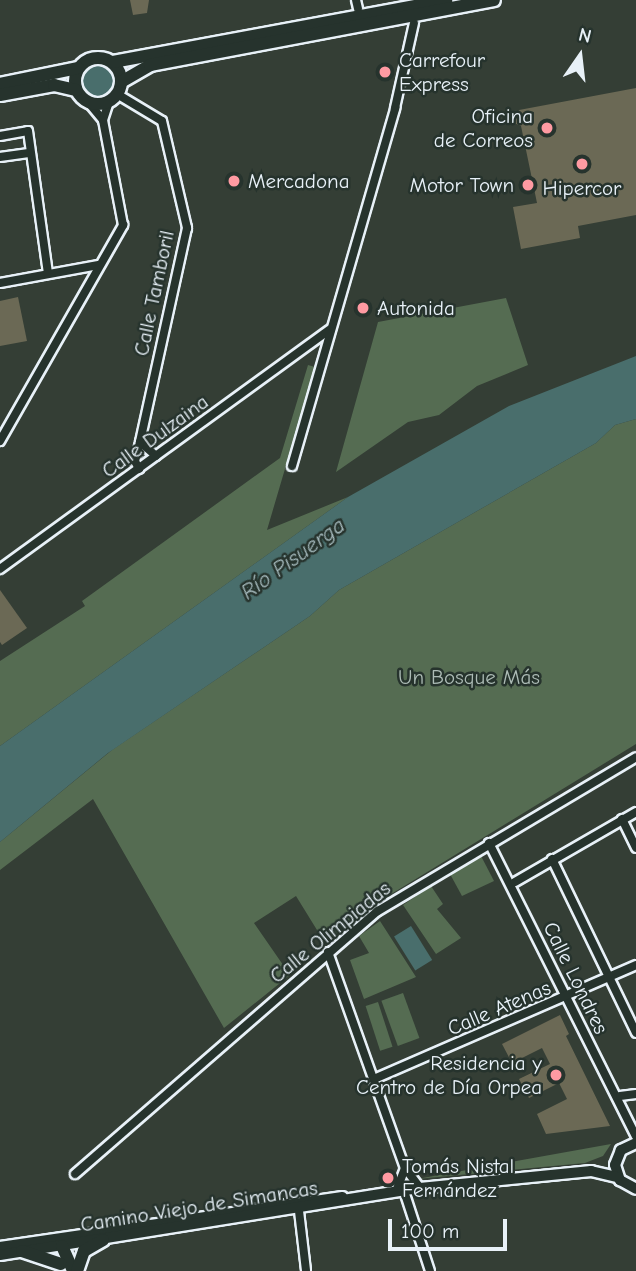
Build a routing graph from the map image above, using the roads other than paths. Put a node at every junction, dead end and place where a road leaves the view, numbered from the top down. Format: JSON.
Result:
{"nodes":[{"id":1,"x":446,"y":0,"type":"edge"},
{"id":2,"x":494,"y":0,"type":"edge"},
{"id":3,"x":414,"y":23,"type":"dead end"},
{"id":4,"x":113,"y":62,"type":"junction"},
{"id":5,"x":78,"y":68,"type":"junction"},
{"id":6,"x":0,"y":84,"type":"edge"},
{"id":7,"x":76,"y":90,"type":"junction"},
{"id":8,"x":116,"y":93,"type":"junction"},
{"id":9,"x":0,"y":95,"type":"edge"},
{"id":10,"x":88,"y":102,"type":"junction"},
{"id":11,"x":103,"y":120,"type":"junction"},
{"id":12,"x":0,"y":136,"type":"edge"},
{"id":13,"x":29,"y":153,"type":"junction"},
{"id":14,"x":0,"y":157,"type":"edge"},
{"id":15,"x":98,"y":265,"type":"junction"},
{"id":16,"x":48,"y":274,"type":"junction"},
{"id":17,"x":0,"y":283,"type":"edge"},
{"id":18,"x":330,"y":329,"type":"junction"},
{"id":19,"x":0,"y":441,"type":"edge"},
{"id":20,"x":140,"y":442,"type":"junction"},
{"id":21,"x":156,"y":456,"type":"junction"},
{"id":22,"x":292,"y":466,"type":"dead end"},
{"id":23,"x":139,"y":469,"type":"junction"},
{"id":24,"x":0,"y":569,"type":"edge"},
{"id":25,"x":636,"y":757,"type":"edge"},
{"id":26,"x":636,"y":812,"type":"edge"},
{"id":27,"x":622,"y":819,"type":"junction"},
{"id":28,"x":489,"y":843,"type":"junction"},
{"id":29,"x":636,"y":848,"type":"edge"},
{"id":30,"x":552,"y":859,"type":"junction"},
{"id":31,"x":515,"y":882,"type":"dead end"},
{"id":32,"x":328,"y":952,"type":"junction"},
{"id":33,"x":636,"y":965,"type":"edge"},
{"id":34,"x":611,"y":978,"type":"junction"},
{"id":35,"x":566,"y":999,"type":"junction"},
{"id":36,"x":636,"y":1033,"type":"edge"},
{"id":37,"x":374,"y":1079,"type":"junction"},
{"id":38,"x":636,"y":1094,"type":"edge"},
{"id":39,"x":620,"y":1096,"type":"dead end"},
{"id":40,"x":632,"y":1138,"type":"edge"},
{"id":41,"x":616,"y":1159,"type":"junction"},
{"id":42,"x":405,"y":1168,"type":"junction"},
{"id":43,"x":591,"y":1171,"type":"junction"},
{"id":44,"x":75,"y":1174,"type":"dead end"},
{"id":45,"x":617,"y":1177,"type":"junction"},
{"id":46,"x":420,"y":1188,"type":"junction"},
{"id":47,"x":400,"y":1190,"type":"junction"},
{"id":48,"x":634,"y":1190,"type":"edge"},
{"id":49,"x":356,"y":1195,"type":"junction"},
{"id":50,"x":244,"y":1211,"type":"junction"},
{"id":51,"x":299,"y":1211,"type":"junction"},
{"id":52,"x":189,"y":1219,"type":"junction"},
{"id":53,"x":103,"y":1240,"type":"junction"},
{"id":54,"x":62,"y":1246,"type":"junction"},
{"id":55,"x":0,"y":1248,"type":"edge"},
{"id":56,"x":22,"y":1251,"type":"junction"},
{"id":57,"x":0,"y":1255,"type":"edge"},
{"id":58,"x":69,"y":1269,"type":"edge"},
{"id":59,"x":306,"y":1271,"type":"edge"},
{"id":60,"x":430,"y":1271,"type":"edge"}],
"edges":[{"from":1,"to":4,"type":"highway"},
{"from":2,"to":8,"type":"highway"},
{"from":3,"to":18,"type":"street"},
{"from":4,"to":5,"type":"highway"},
{"from":4,"to":8,"type":"highway"},
{"from":5,"to":6,"type":"highway"},
{"from":5,"to":7,"type":"highway"},
{"from":7,"to":9,"type":"highway"},
{"from":7,"to":10,"type":"highway"},
{"from":8,"to":10,"type":"highway"},
{"from":8,"to":11,"type":"street"},
{"from":8,"to":20,"type":"street","name":"Calle Tamboril"},
{"from":10,"to":11,"type":"street"},
{"from":11,"to":15,"type":"street"},
{"from":12,"to":13,"type":"street"},
{"from":13,"to":14,"type":"street"},
{"from":13,"to":16,"type":"street"},
{"from":15,"to":16,"type":"street"},
{"from":15,"to":19,"type":"street"},
{"from":16,"to":17,"type":"street"},
{"from":18,"to":21,"type":"street","name":"Calle Dulzaina"},
{"from":18,"to":22,"type":"street"},
{"from":20,"to":21,"type":"street"},
{"from":20,"to":23,"type":"street","name":"Calle Tamboril"},
{"from":21,"to":23,"type":"street","name":"Calle Dulzaina"},
{"from":23,"to":24,"type":"street","name":"Calle Dulzaina"},
{"from":25,"to":28,"type":"street","name":"Calle Olimpiadas"},
{"from":26,"to":27,"type":"street"},
{"from":27,"to":29,"type":"street"},
{"from":27,"to":30,"type":"street"},
{"from":28,"to":32,"type":"street","name":"Calle Olimpiadas"},
{"from":28,"to":35,"type":"street","name":"Calle Londres"},
{"from":30,"to":31,"type":"street"},
{"from":30,"to":34,"type":"street"},
{"from":32,"to":37,"type":"street"},
{"from":32,"to":44,"type":"street","name":"Calle Olimpiadas"},
{"from":33,"to":34,"type":"street","name":"Calle Atenas"},
{"from":34,"to":35,"type":"street","name":"Calle Atenas"},
{"from":34,"to":36,"type":"street"},
{"from":35,"to":37,"type":"street","name":"Calle Atenas"},
{"from":35,"to":40,"type":"street","name":"Calle Londres"},
{"from":37,"to":42,"type":"street"},
{"from":38,"to":39,"type":"street"},
{"from":40,"to":41,"type":"main road"},
{"from":41,"to":43,"type":"main road","name":"Camino Viejo de Simancas"},
{"from":41,"to":45,"type":"main road"},
{"from":42,"to":46,"type":"street"},
{"from":42,"to":47,"type":"street"},
{"from":43,"to":45,"type":"main road","name":"Camino Viejo de Simancas"},
{"from":43,"to":46,"type":"main road","name":"Camino Viejo de Simancas"},
{"from":45,"to":48,"type":"main road"},
{"from":46,"to":47,"type":"main road","name":"Camino Viejo de Simancas"},
{"from":47,"to":49,"type":"main road","name":"Camino Viejo de Simancas"},
{"from":47,"to":51,"type":"main road","name":"Camino Viejo de Simancas"},
{"from":47,"to":60,"type":"street"},
{"from":49,"to":50,"type":"main road","name":"Camino Viejo de Simancas"},
{"from":49,"to":51,"type":"main road"},
{"from":50,"to":51,"type":"main road"},
{"from":50,"to":52,"type":"main road","name":"Camino Viejo de Simancas"},
{"from":51,"to":53,"type":"main road","name":"Camino Viejo de Simancas"},
{"from":51,"to":59,"type":"street"},
{"from":52,"to":54,"type":"main road"},
{"from":52,"to":55,"type":"main road","name":"Camino Viejo de Simancas"},
{"from":53,"to":54,"type":"main road","name":"Camino Viejo de Simancas"},
{"from":53,"to":58,"type":"highway"},
{"from":54,"to":55,"type":"main road"},
{"from":54,"to":56,"type":"main road","name":"Camino Viejo de Simancas"},
{"from":54,"to":58,"type":"highway"},
{"from":56,"to":57,"type":"main road","name":"Camino Viejo de Simancas"},
{"from":56,"to":58,"type":"highway"}]}
